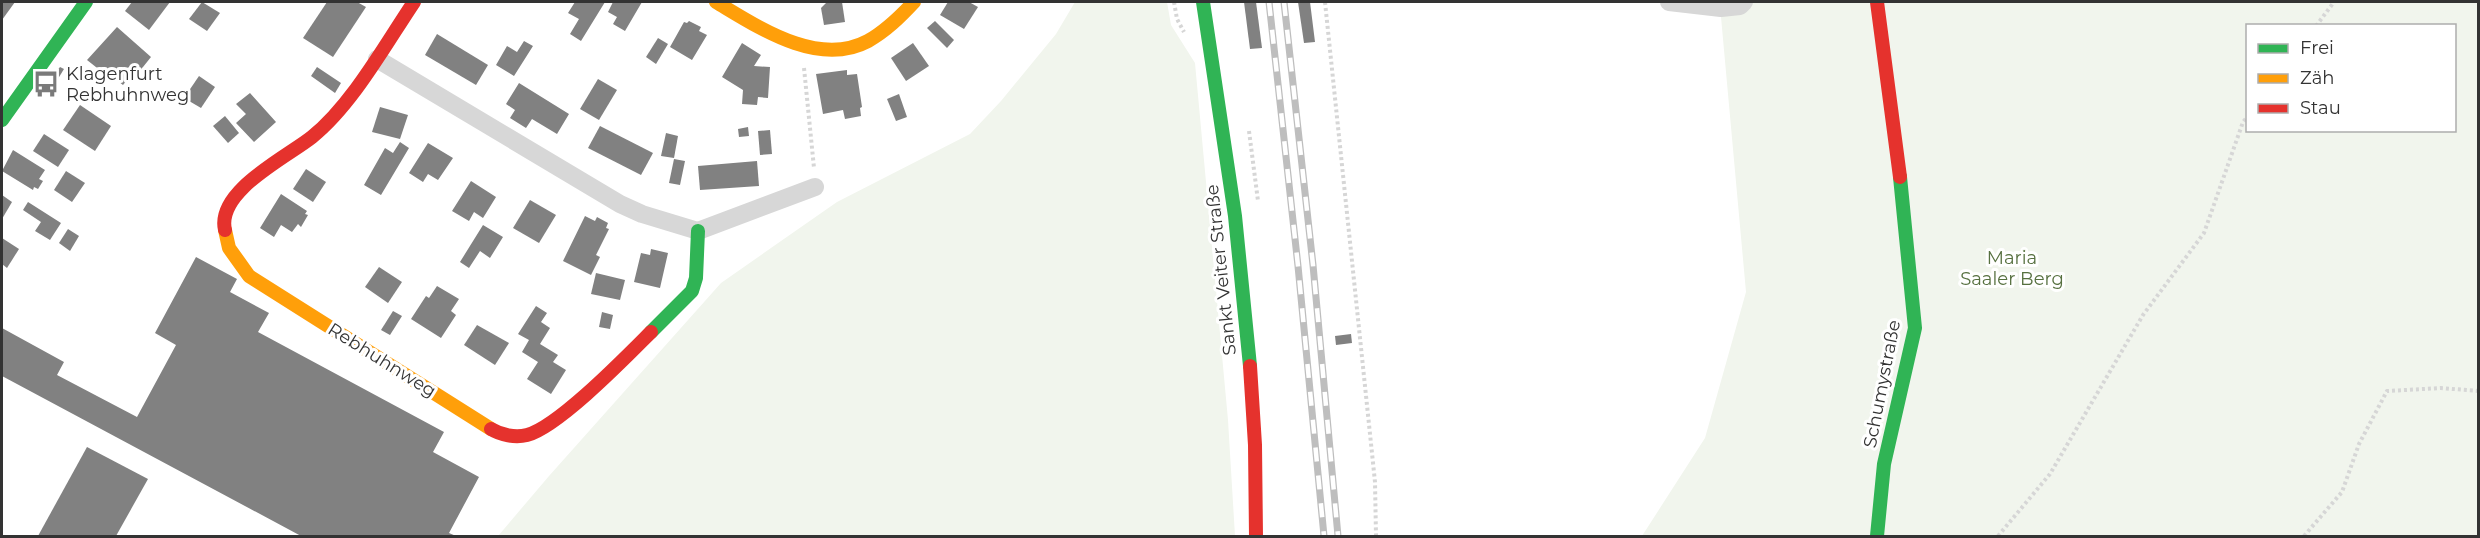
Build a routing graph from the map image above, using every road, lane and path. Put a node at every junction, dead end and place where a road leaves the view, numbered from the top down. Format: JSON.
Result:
{"nodes":[{"id":1,"x":86,"y":2,"type":"edge"},
{"id":2,"x":414,"y":2,"type":"edge"},
{"id":3,"x":716,"y":2,"type":"edge"},
{"id":4,"x":914,"y":2,"type":"edge"},
{"id":5,"x":1203,"y":2,"type":"edge"},
{"id":6,"x":1325,"y":2,"type":"edge"},
{"id":7,"x":1669,"y":2,"type":"edge"},
{"id":8,"x":1744,"y":2,"type":"edge"},
{"id":9,"x":1877,"y":2,"type":"edge"},
{"id":10,"x":2334,"y":2,"type":"edge"},
{"id":11,"x":2318,"y":24,"type":"edge"},
{"id":12,"x":802,"y":46,"type":"junction"},
{"id":13,"x":377,"y":59,"type":"junction"},
{"id":14,"x":2246,"y":118,"type":"edge"},
{"id":15,"x":2,"y":120,"type":"edge"},
{"id":16,"x":815,"y":187,"type":"joint"},
{"id":17,"x":698,"y":231,"type":"junction"},
{"id":18,"x":2478,"y":391,"type":"edge"},
{"id":19,"x":1256,"y":537,"type":"edge"},
{"id":20,"x":1376,"y":537,"type":"edge"},
{"id":21,"x":1878,"y":537,"type":"edge"},
{"id":22,"x":1998,"y":537,"type":"edge"},
{"id":23,"x":2304,"y":537,"type":"edge"}],
"edges":[{"from":1,"to":15,"type":"street"},
{"from":2,"to":13,"type":"street","name":"Rebhuhnweg"},
{"from":3,"to":12,"type":"street"},
{"from":4,"to":12,"type":"street"},
{"from":5,"to":19,"type":"street","name":"Sankt Veiter Straße"},
{"from":6,"to":20,"type":"path"},
{"from":7,"to":8,"type":"street"},
{"from":9,"to":21,"type":"street","name":"Schumystraße"},
{"from":10,"to":11,"type":"path"},
{"from":12,"to":16,"type":"path"},
{"from":13,"to":17,"type":"street"},
{"from":13,"to":17,"type":"street","name":"Rebhuhnweg"},
{"from":14,"to":22,"type":"path"},
{"from":16,"to":17,"type":"street"},
{"from":18,"to":23,"type":"path"}]}
